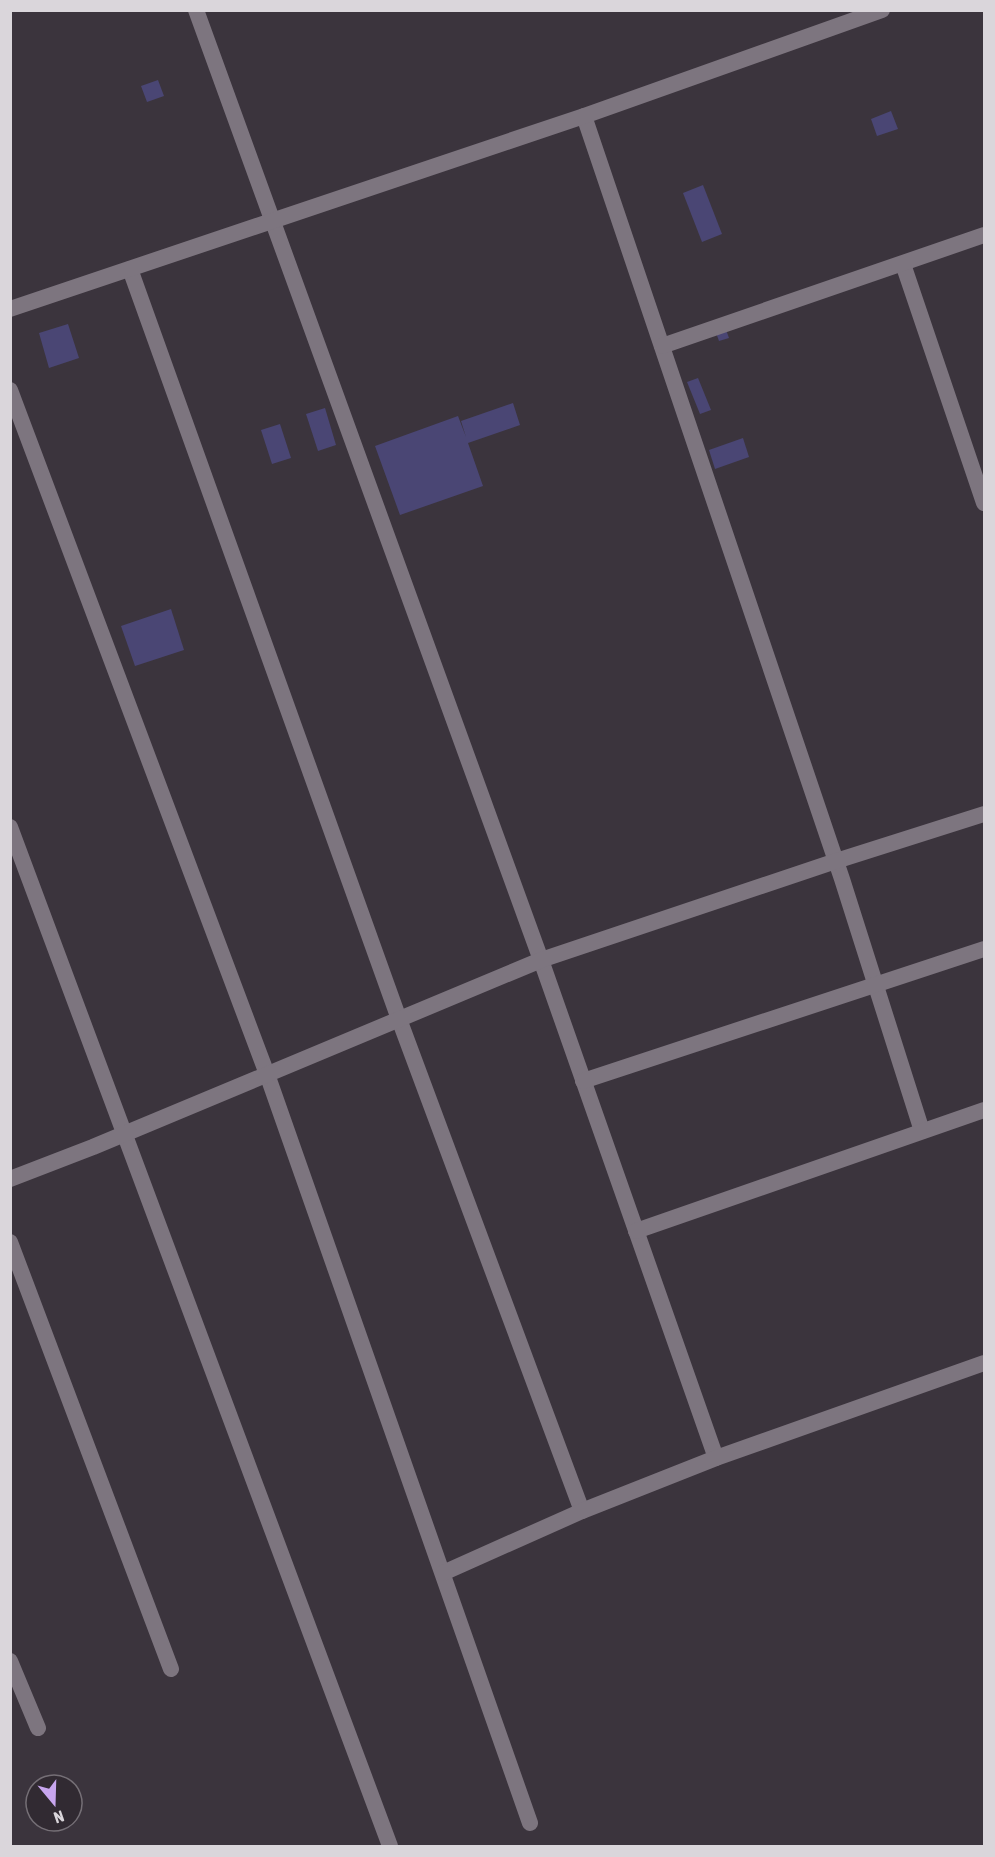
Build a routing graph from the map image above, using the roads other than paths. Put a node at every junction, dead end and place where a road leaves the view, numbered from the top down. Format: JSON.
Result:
{"nodes":[{"id":1,"x":196,"y":10,"type":"edge"},
{"id":2,"x":882,"y":10,"type":"edge"},
{"id":3,"x":585,"y":116,"type":"junction"},
{"id":4,"x":272,"y":222,"type":"junction"},
{"id":5,"x":984,"y":235,"type":"edge"},
{"id":6,"x":903,"y":264,"type":"junction"},
{"id":7,"x":130,"y":269,"type":"junction"},
{"id":8,"x":10,"y":309,"type":"edge"},
{"id":9,"x":662,"y":346,"type":"junction"},
{"id":10,"x":10,"y":390,"type":"edge"},
{"id":11,"x":984,"y":503,"type":"edge"},
{"id":12,"x":984,"y":814,"type":"edge"},
{"id":13,"x":10,"y":827,"type":"edge"},
{"id":14,"x":836,"y":861,"type":"junction"},
{"id":15,"x":984,"y":949,"type":"edge"},
{"id":16,"x":541,"y":960,"type":"junction"},
{"id":17,"x":875,"y":985,"type":"junction"},
{"id":18,"x":399,"y":1019,"type":"junction"},
{"id":19,"x":267,"y":1074,"type":"junction"},
{"id":20,"x":583,"y":1081,"type":"junction"},
{"id":21,"x":984,"y":1110,"type":"edge"},
{"id":22,"x":922,"y":1131,"type":"junction"},
{"id":23,"x":124,"y":1134,"type":"junction"},
{"id":24,"x":10,"y":1179,"type":"edge"},
{"id":25,"x":636,"y":1231,"type":"junction"},
{"id":26,"x":10,"y":1242,"type":"edge"},
{"id":27,"x":984,"y":1363,"type":"edge"},
{"id":28,"x":716,"y":1458,"type":"junction"},
{"id":29,"x":582,"y":1511,"type":"junction"},
{"id":30,"x":442,"y":1573,"type":"junction"},
{"id":31,"x":10,"y":1661,"type":"edge"},
{"id":32,"x":171,"y":1669,"type":"dead end"},
{"id":33,"x":38,"y":1728,"type":"dead end"},
{"id":34,"x":530,"y":1823,"type":"dead end"},
{"id":35,"x":390,"y":1846,"type":"edge"}],
"edges":[{"from":1,"to":4,"type":"street"},
{"from":2,"to":3,"type":"street"},
{"from":3,"to":4,"type":"street"},
{"from":3,"to":9,"type":"street"},
{"from":4,"to":7,"type":"street"},
{"from":4,"to":16,"type":"street"},
{"from":5,"to":6,"type":"street"},
{"from":6,"to":9,"type":"street"},
{"from":6,"to":11,"type":"street"},
{"from":7,"to":8,"type":"street"},
{"from":7,"to":18,"type":"street"},
{"from":9,"to":14,"type":"street"},
{"from":10,"to":19,"type":"street"},
{"from":12,"to":14,"type":"street"},
{"from":13,"to":23,"type":"street"},
{"from":14,"to":16,"type":"street"},
{"from":14,"to":17,"type":"street"},
{"from":15,"to":17,"type":"street"},
{"from":16,"to":18,"type":"street"},
{"from":16,"to":20,"type":"street"},
{"from":17,"to":20,"type":"street"},
{"from":17,"to":22,"type":"street"},
{"from":18,"to":19,"type":"street"},
{"from":18,"to":29,"type":"street"},
{"from":19,"to":23,"type":"street"},
{"from":19,"to":30,"type":"street"},
{"from":20,"to":25,"type":"street"},
{"from":21,"to":22,"type":"street"},
{"from":22,"to":25,"type":"street"},
{"from":23,"to":24,"type":"street"},
{"from":23,"to":35,"type":"street"},
{"from":25,"to":28,"type":"street"},
{"from":26,"to":32,"type":"street"},
{"from":27,"to":28,"type":"street"},
{"from":28,"to":29,"type":"street"},
{"from":29,"to":30,"type":"street"},
{"from":30,"to":34,"type":"street"},
{"from":31,"to":33,"type":"street"}]}
